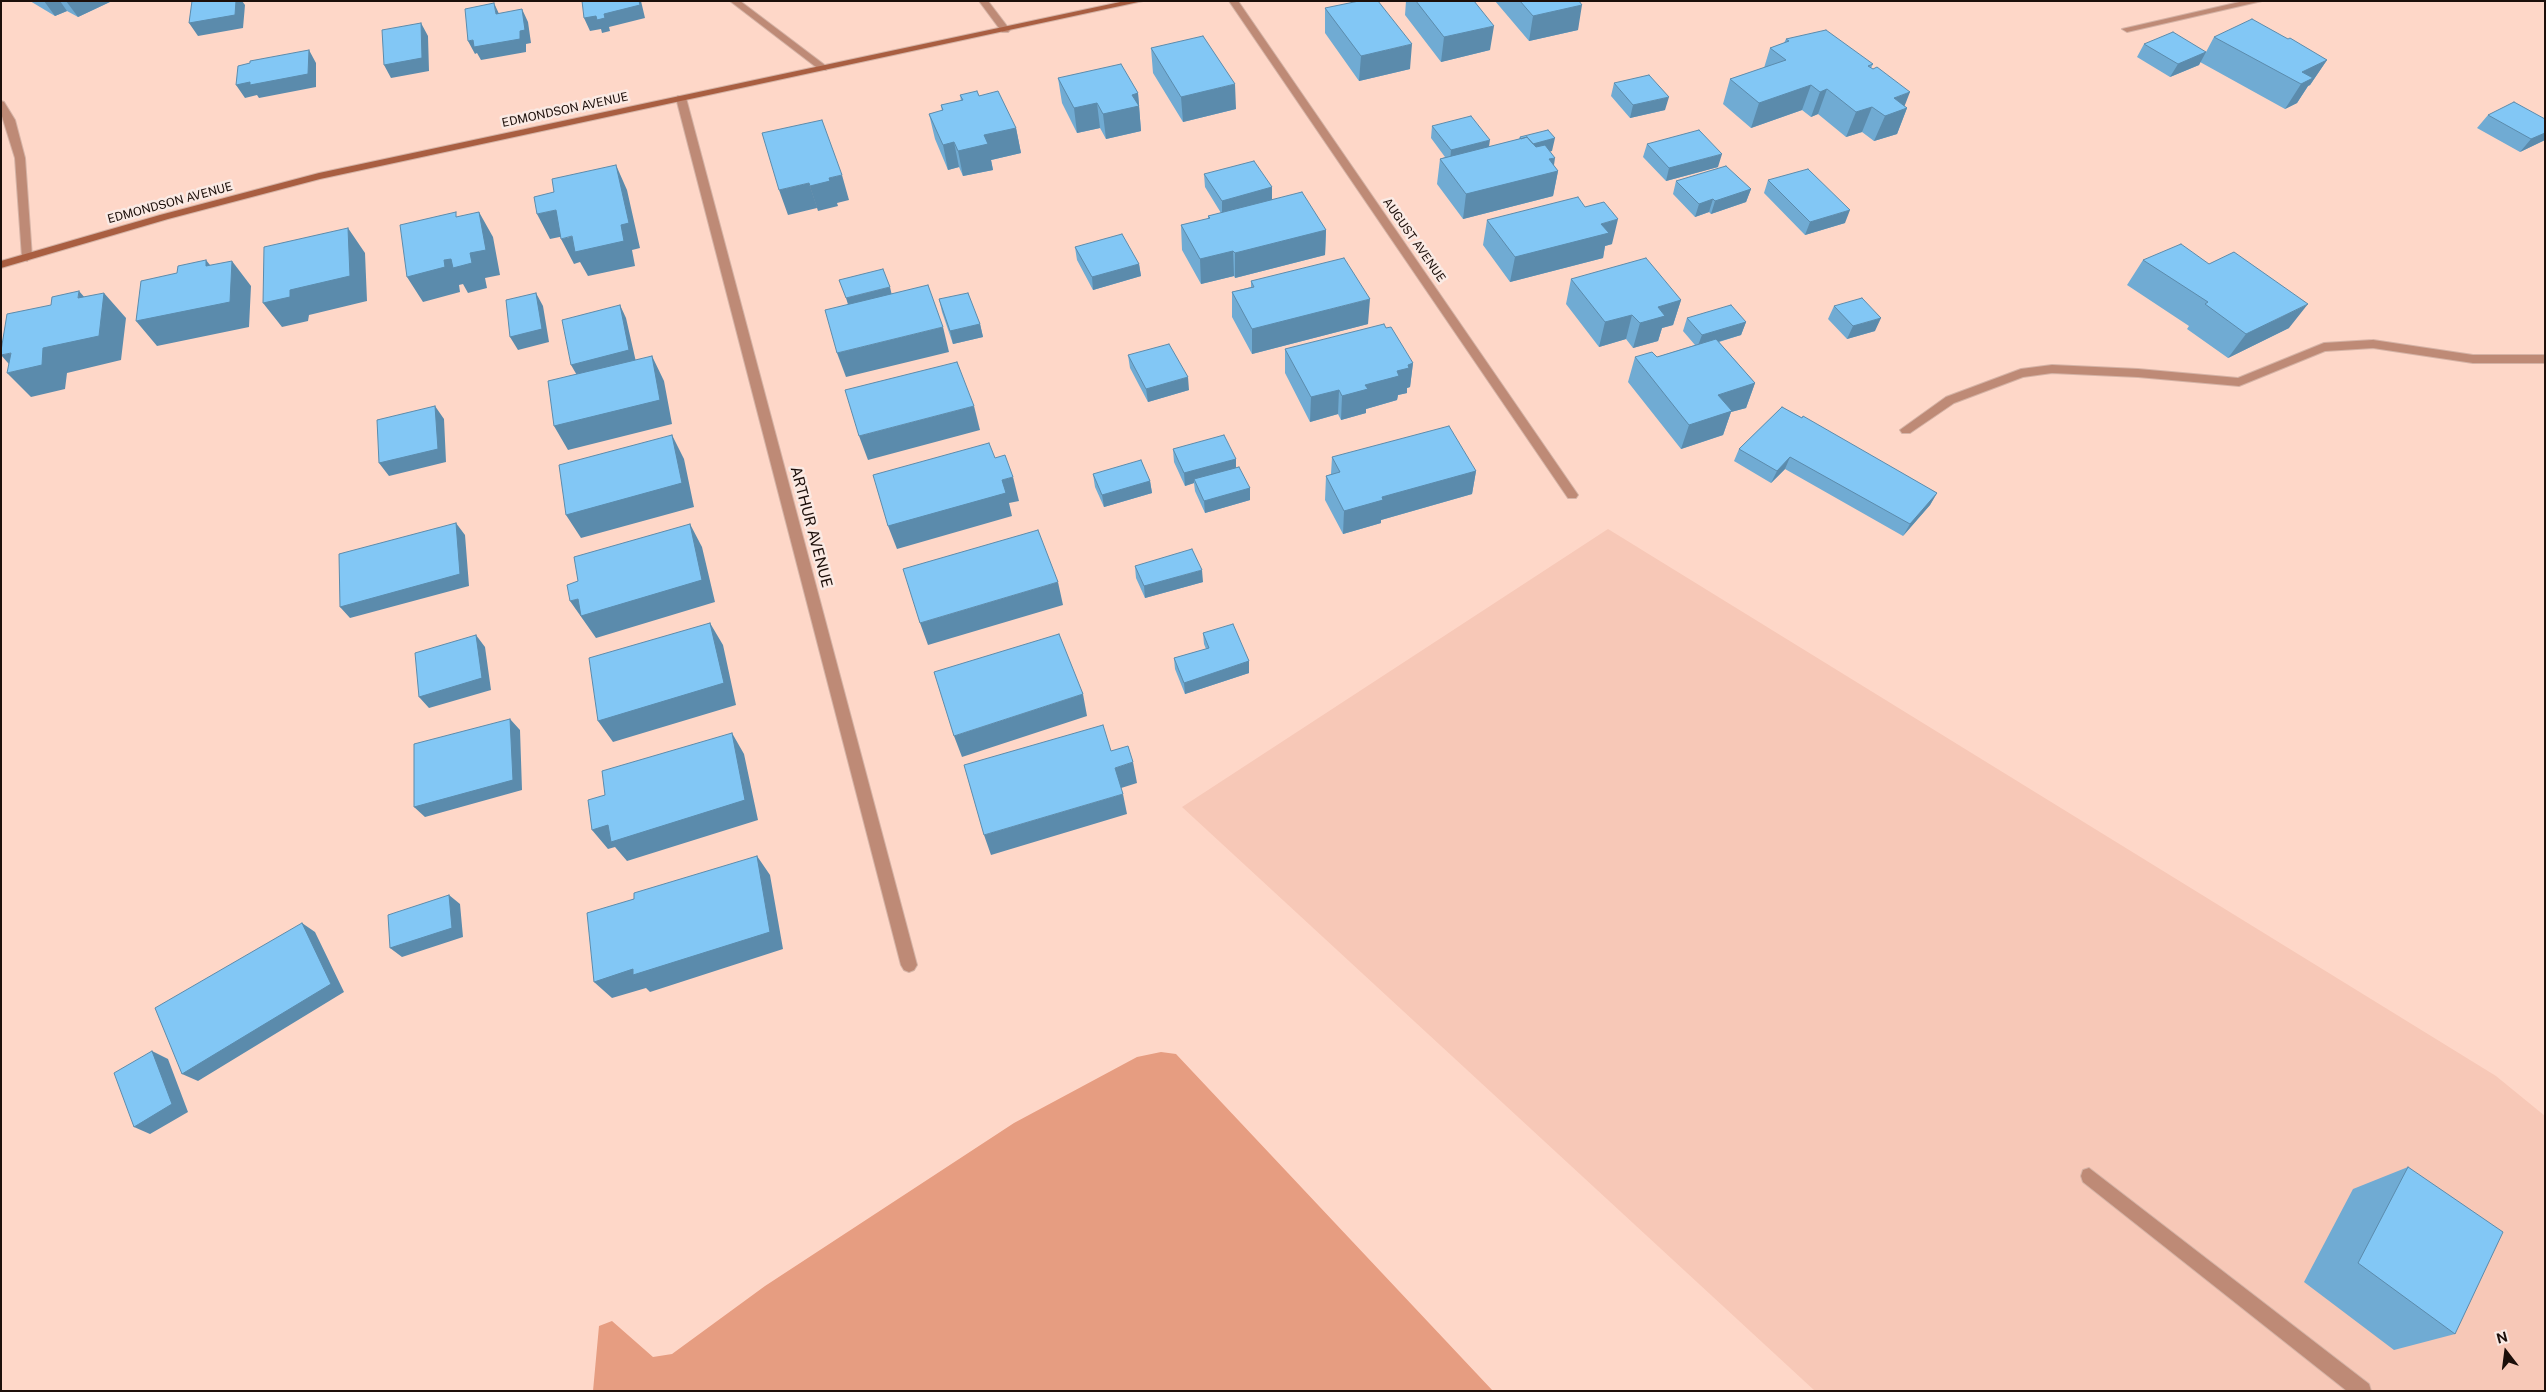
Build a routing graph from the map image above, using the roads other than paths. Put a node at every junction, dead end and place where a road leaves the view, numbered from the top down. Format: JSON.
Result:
{"nodes":[{"id":1,"x":734,"y":1,"type":"edge"},
{"id":2,"x":983,"y":1,"type":"edge"},
{"id":3,"x":1140,"y":1,"type":"edge"},
{"id":4,"x":1233,"y":1,"type":"edge"},
{"id":5,"x":2258,"y":1,"type":"edge"},
{"id":6,"x":2127,"y":29,"type":"dead end"},
{"id":7,"x":1005,"y":30,"type":"junction"},
{"id":8,"x":823,"y":68,"type":"junction"},
{"id":9,"x":681,"y":98,"type":"junction"},
{"id":10,"x":1,"y":104,"type":"edge"},
{"id":11,"x":27,"y":257,"type":"junction"},
{"id":12,"x":1,"y":265,"type":"edge"},
{"id":13,"x":2545,"y":359,"type":"edge"},
{"id":14,"x":1906,"y":430,"type":"dead end"},
{"id":15,"x":1572,"y":495,"type":"dead end"},
{"id":16,"x":909,"y":965,"type":"dead end"},
{"id":17,"x":2089,"y":1176,"type":"dead end"},
{"id":18,"x":2362,"y":1391,"type":"edge"}],
"edges":[{"from":1,"to":8,"type":"street"},
{"from":2,"to":7,"type":"street"},
{"from":3,"to":7,"type":"main road","name":"EDMONDSON AVENUE"},
{"from":4,"to":15,"type":"street","name":"AUGUST AVENUE"},
{"from":5,"to":6,"type":"street"},
{"from":7,"to":8,"type":"main road","name":"EDMONDSON AVENUE"},
{"from":8,"to":9,"type":"main road","name":"EDMONDSON AVENUE"},
{"from":9,"to":11,"type":"main road","name":"EDMONDSON AVENUE"},
{"from":9,"to":16,"type":"street","name":"ARTHUR AVENUE"},
{"from":10,"to":11,"type":"street"},
{"from":11,"to":12,"type":"main road","name":"EDMONDSON AVENUE"},
{"from":13,"to":14,"type":"street"},
{"from":17,"to":18,"type":"street"}]}
